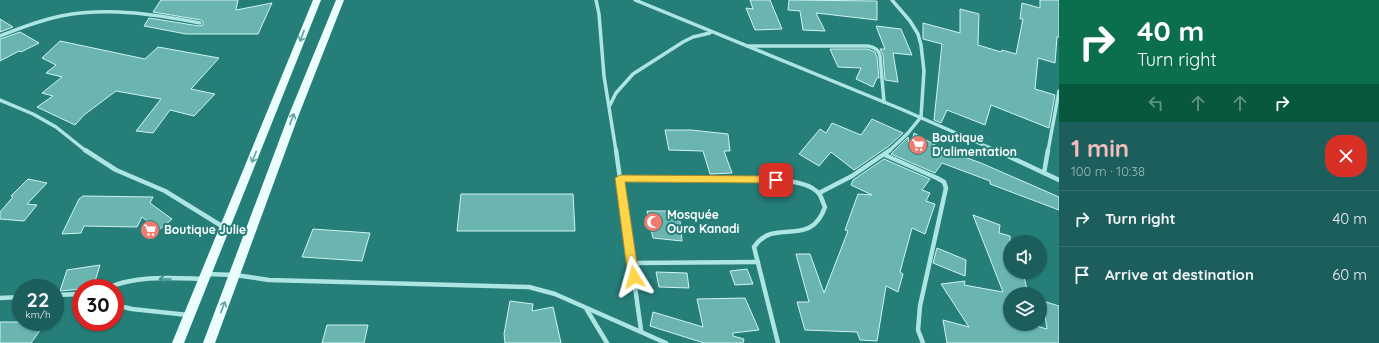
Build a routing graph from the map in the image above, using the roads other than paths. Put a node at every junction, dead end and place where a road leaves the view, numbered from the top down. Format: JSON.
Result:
{"nodes":[{"id":1,"x":316,"y":0,"type":"edge"},
{"id":2,"x":340,"y":0,"type":"edge"},
{"id":3,"x":596,"y":0,"type":"edge"},
{"id":4,"x":635,"y":0,"type":"edge"},
{"id":5,"x":892,"y":0,"type":"edge"},
{"id":6,"x":200,"y":23,"type":"dead end"},
{"id":7,"x":711,"y":33,"type":"junction"},
{"id":8,"x":0,"y":36,"type":"edge"},
{"id":9,"x":745,"y":46,"type":"junction"},
{"id":10,"x":1059,"y":91,"type":"edge"},
{"id":11,"x":0,"y":100,"type":"edge"},
{"id":12,"x":884,"y":102,"type":"junction"},
{"id":13,"x":609,"y":105,"type":"junction"},
{"id":14,"x":922,"y":117,"type":"junction"},
{"id":15,"x":885,"y":156,"type":"junction"},
{"id":16,"x":1044,"y":173,"type":"junction"},
{"id":17,"x":620,"y":178,"type":"junction"},
{"id":18,"x":1059,"y":180,"type":"edge"},
{"id":19,"x":819,"y":193,"type":"junction"},
{"id":20,"x":225,"y":228,"type":"junction"},
{"id":21,"x":758,"y":262,"type":"junction"},
{"id":22,"x":632,"y":264,"type":"junction"},
{"id":23,"x":235,"y":275,"type":"junction"},
{"id":24,"x":205,"y":277,"type":"junction"},
{"id":25,"x":124,"y":282,"type":"edge"},
{"id":26,"x":12,"y":297,"type":"edge"},
{"id":27,"x":0,"y":298,"type":"edge"},
{"id":28,"x":124,"y":307,"type":"edge"},
{"id":29,"x":587,"y":310,"type":"junction"},
{"id":30,"x":189,"y":316,"type":"junction"},
{"id":31,"x":641,"y":330,"type":"junction"},
{"id":32,"x":178,"y":343,"type":"edge"},
{"id":33,"x":209,"y":343,"type":"edge"},
{"id":34,"x":607,"y":343,"type":"edge"},
{"id":35,"x":666,"y":343,"type":"edge"},
{"id":36,"x":778,"y":343,"type":"edge"},
{"id":37,"x":923,"y":343,"type":"edge"}],
"edges":[{"from":1,"to":20,"type":"main road","one_way":true},
{"from":23,"to":2,"type":"main road","one_way":true},
{"from":3,"to":13,"type":"street"},
{"from":4,"to":7,"type":"street"},
{"from":5,"to":14,"type":"street"},
{"from":6,"to":8,"type":"street"},
{"from":7,"to":9,"type":"street"},
{"from":7,"to":13,"type":"street"},
{"from":9,"to":12,"type":"street"},
{"from":9,"to":12,"type":"street"},
{"from":10,"to":16,"type":"street"},
{"from":11,"to":20,"type":"street"},
{"from":12,"to":14,"type":"street"},
{"from":13,"to":17,"type":"street"},
{"from":14,"to":15,"type":"street"},
{"from":14,"to":16,"type":"street"},
{"from":15,"to":19,"type":"street"},
{"from":15,"to":37,"type":"street"},
{"from":16,"to":18,"type":"street"},
{"from":17,"to":19,"type":"street"},
{"from":17,"to":22,"type":"street"},
{"from":19,"to":21,"type":"street"},
{"from":20,"to":24,"type":"main road"},
{"from":21,"to":22,"type":"street"},
{"from":21,"to":36,"type":"street"},
{"from":22,"to":31,"type":"street"},
{"from":23,"to":24,"type":"street"},
{"from":23,"to":29,"type":"street"},
{"from":33,"to":23,"type":"main road","one_way":true},
{"from":24,"to":25,"type":"street","one_way":true},
{"from":24,"to":30,"type":"main road"},
{"from":26,"to":27,"type":"street"},
{"from":28,"to":30,"type":"street"},
{"from":29,"to":31,"type":"street"},
{"from":29,"to":34,"type":"street"},
{"from":30,"to":32,"type":"main road"},
{"from":31,"to":35,"type":"street"}]}
